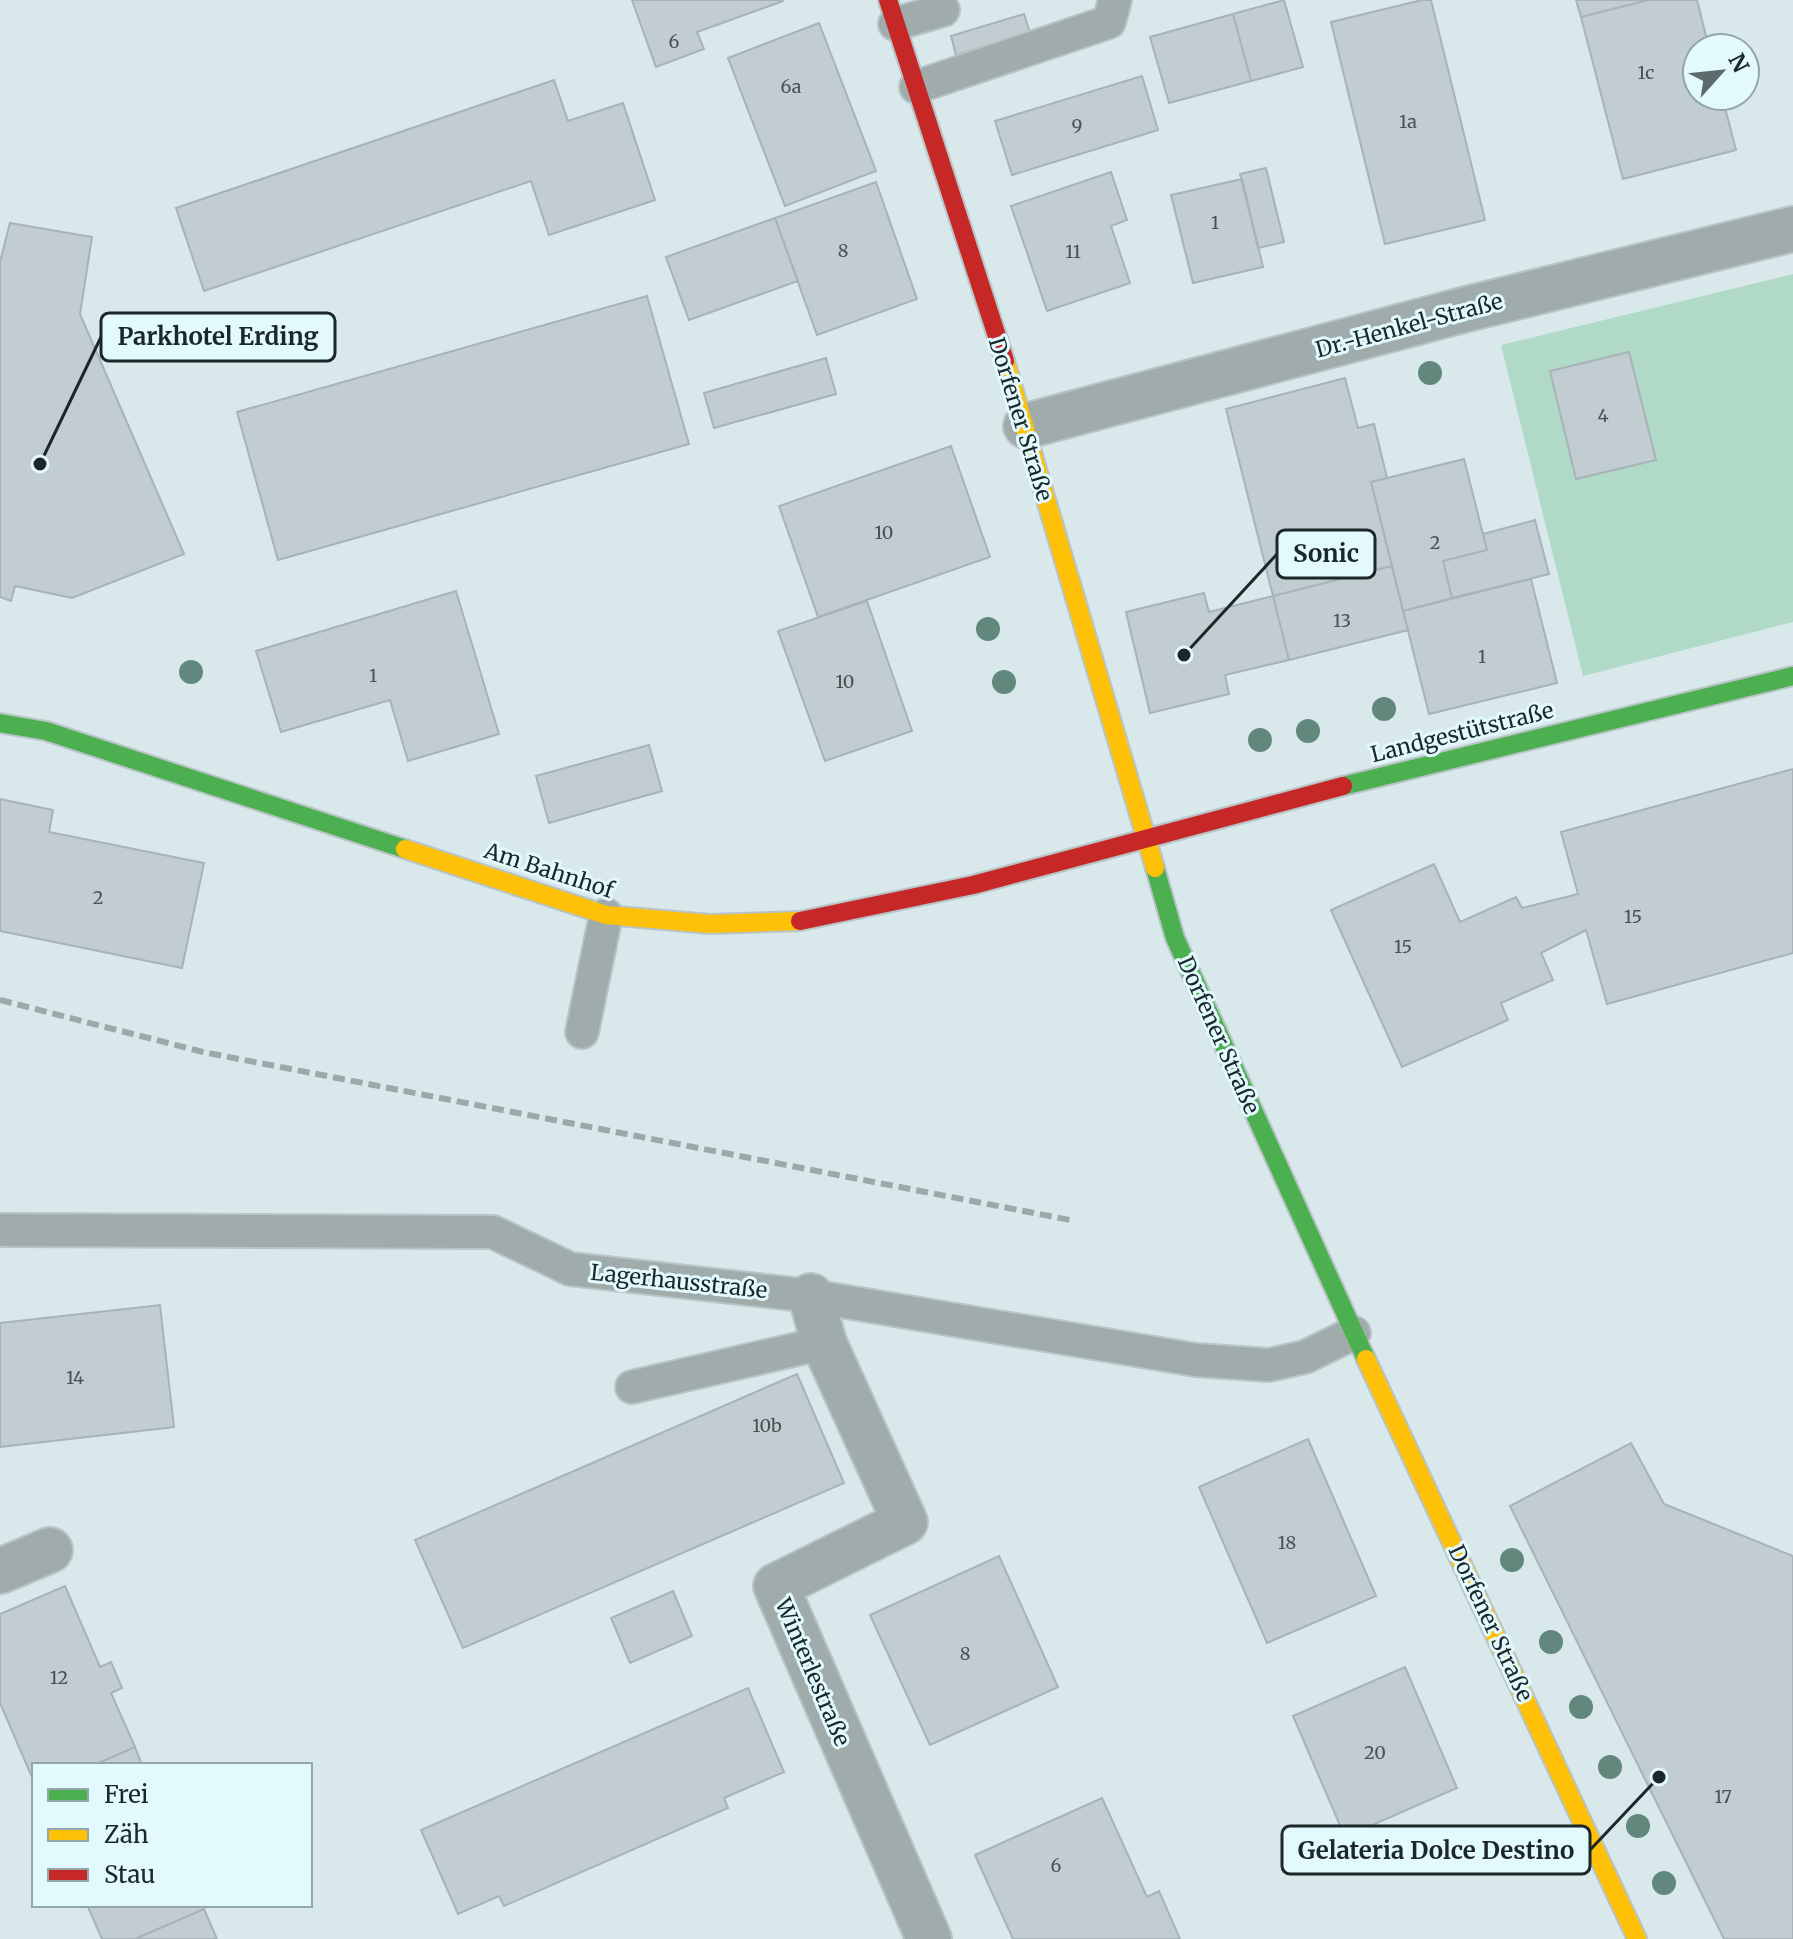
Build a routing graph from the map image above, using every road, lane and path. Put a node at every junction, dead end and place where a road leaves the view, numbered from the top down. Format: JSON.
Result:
{"nodes":[{"id":1,"x":1115,"y":0,"type":"edge"},
{"id":2,"x":943,"y":10,"type":"dead end"},
{"id":3,"x":892,"y":12,"type":"edge"},
{"id":4,"x":916,"y":87,"type":"junction"},
{"id":5,"x":1793,"y":229,"type":"edge"},
{"id":6,"x":1026,"y":426,"type":"junction"},
{"id":7,"x":1793,"y":676,"type":"edge"},
{"id":8,"x":0,"y":723,"type":"edge"},
{"id":9,"x":1144,"y":838,"type":"junction"},
{"id":10,"x":606,"y":915,"type":"junction"},
{"id":11,"x":582,"y":1032,"type":"dead end"},
{"id":12,"x":0,"y":1230,"type":"edge"},
{"id":13,"x":811,"y":1296,"type":"junction"},
{"id":14,"x":1354,"y":1333,"type":"junction"},
{"id":15,"x":824,"y":1343,"type":"junction"},
{"id":16,"x":632,"y":1387,"type":"dead end"},
{"id":17,"x":50,"y":1550,"type":"dead end"},
{"id":18,"x":0,"y":1571,"type":"edge"},
{"id":19,"x":929,"y":1939,"type":"edge"},
{"id":20,"x":1637,"y":1939,"type":"edge"}],
"edges":[{"from":1,"to":4,"type":"lane"},
{"from":2,"to":3,"type":"lane"},
{"from":3,"to":4,"type":"street","name":"Dorfener Straße"},
{"from":4,"to":6,"type":"street","name":"Dorfener Straße"},
{"from":5,"to":6,"type":"street","name":"Dr.-Henkel-Straße"},
{"from":6,"to":9,"type":"street","name":"Dorfener Straße"},
{"from":7,"to":9,"type":"street","name":"Landgestütstraße"},
{"from":8,"to":10,"type":"street","name":"Am Bahnhof"},
{"from":9,"to":10,"type":"street","name":"Am Bahnhof"},
{"from":9,"to":14,"type":"street","name":"Dorfener Straße"},
{"from":10,"to":11,"type":"lane"},
{"from":12,"to":13,"type":"lane","name":"Lagerhausstraße"},
{"from":13,"to":14,"type":"lane","name":"Lagerhausstraße"},
{"from":13,"to":15,"type":"street","name":"Winterlestraße"},
{"from":14,"to":20,"type":"street","name":"Dorfener Straße"},
{"from":15,"to":16,"type":"lane"},
{"from":15,"to":19,"type":"street","name":"Winterlestraße"},
{"from":17,"to":18,"type":"street"}]}
